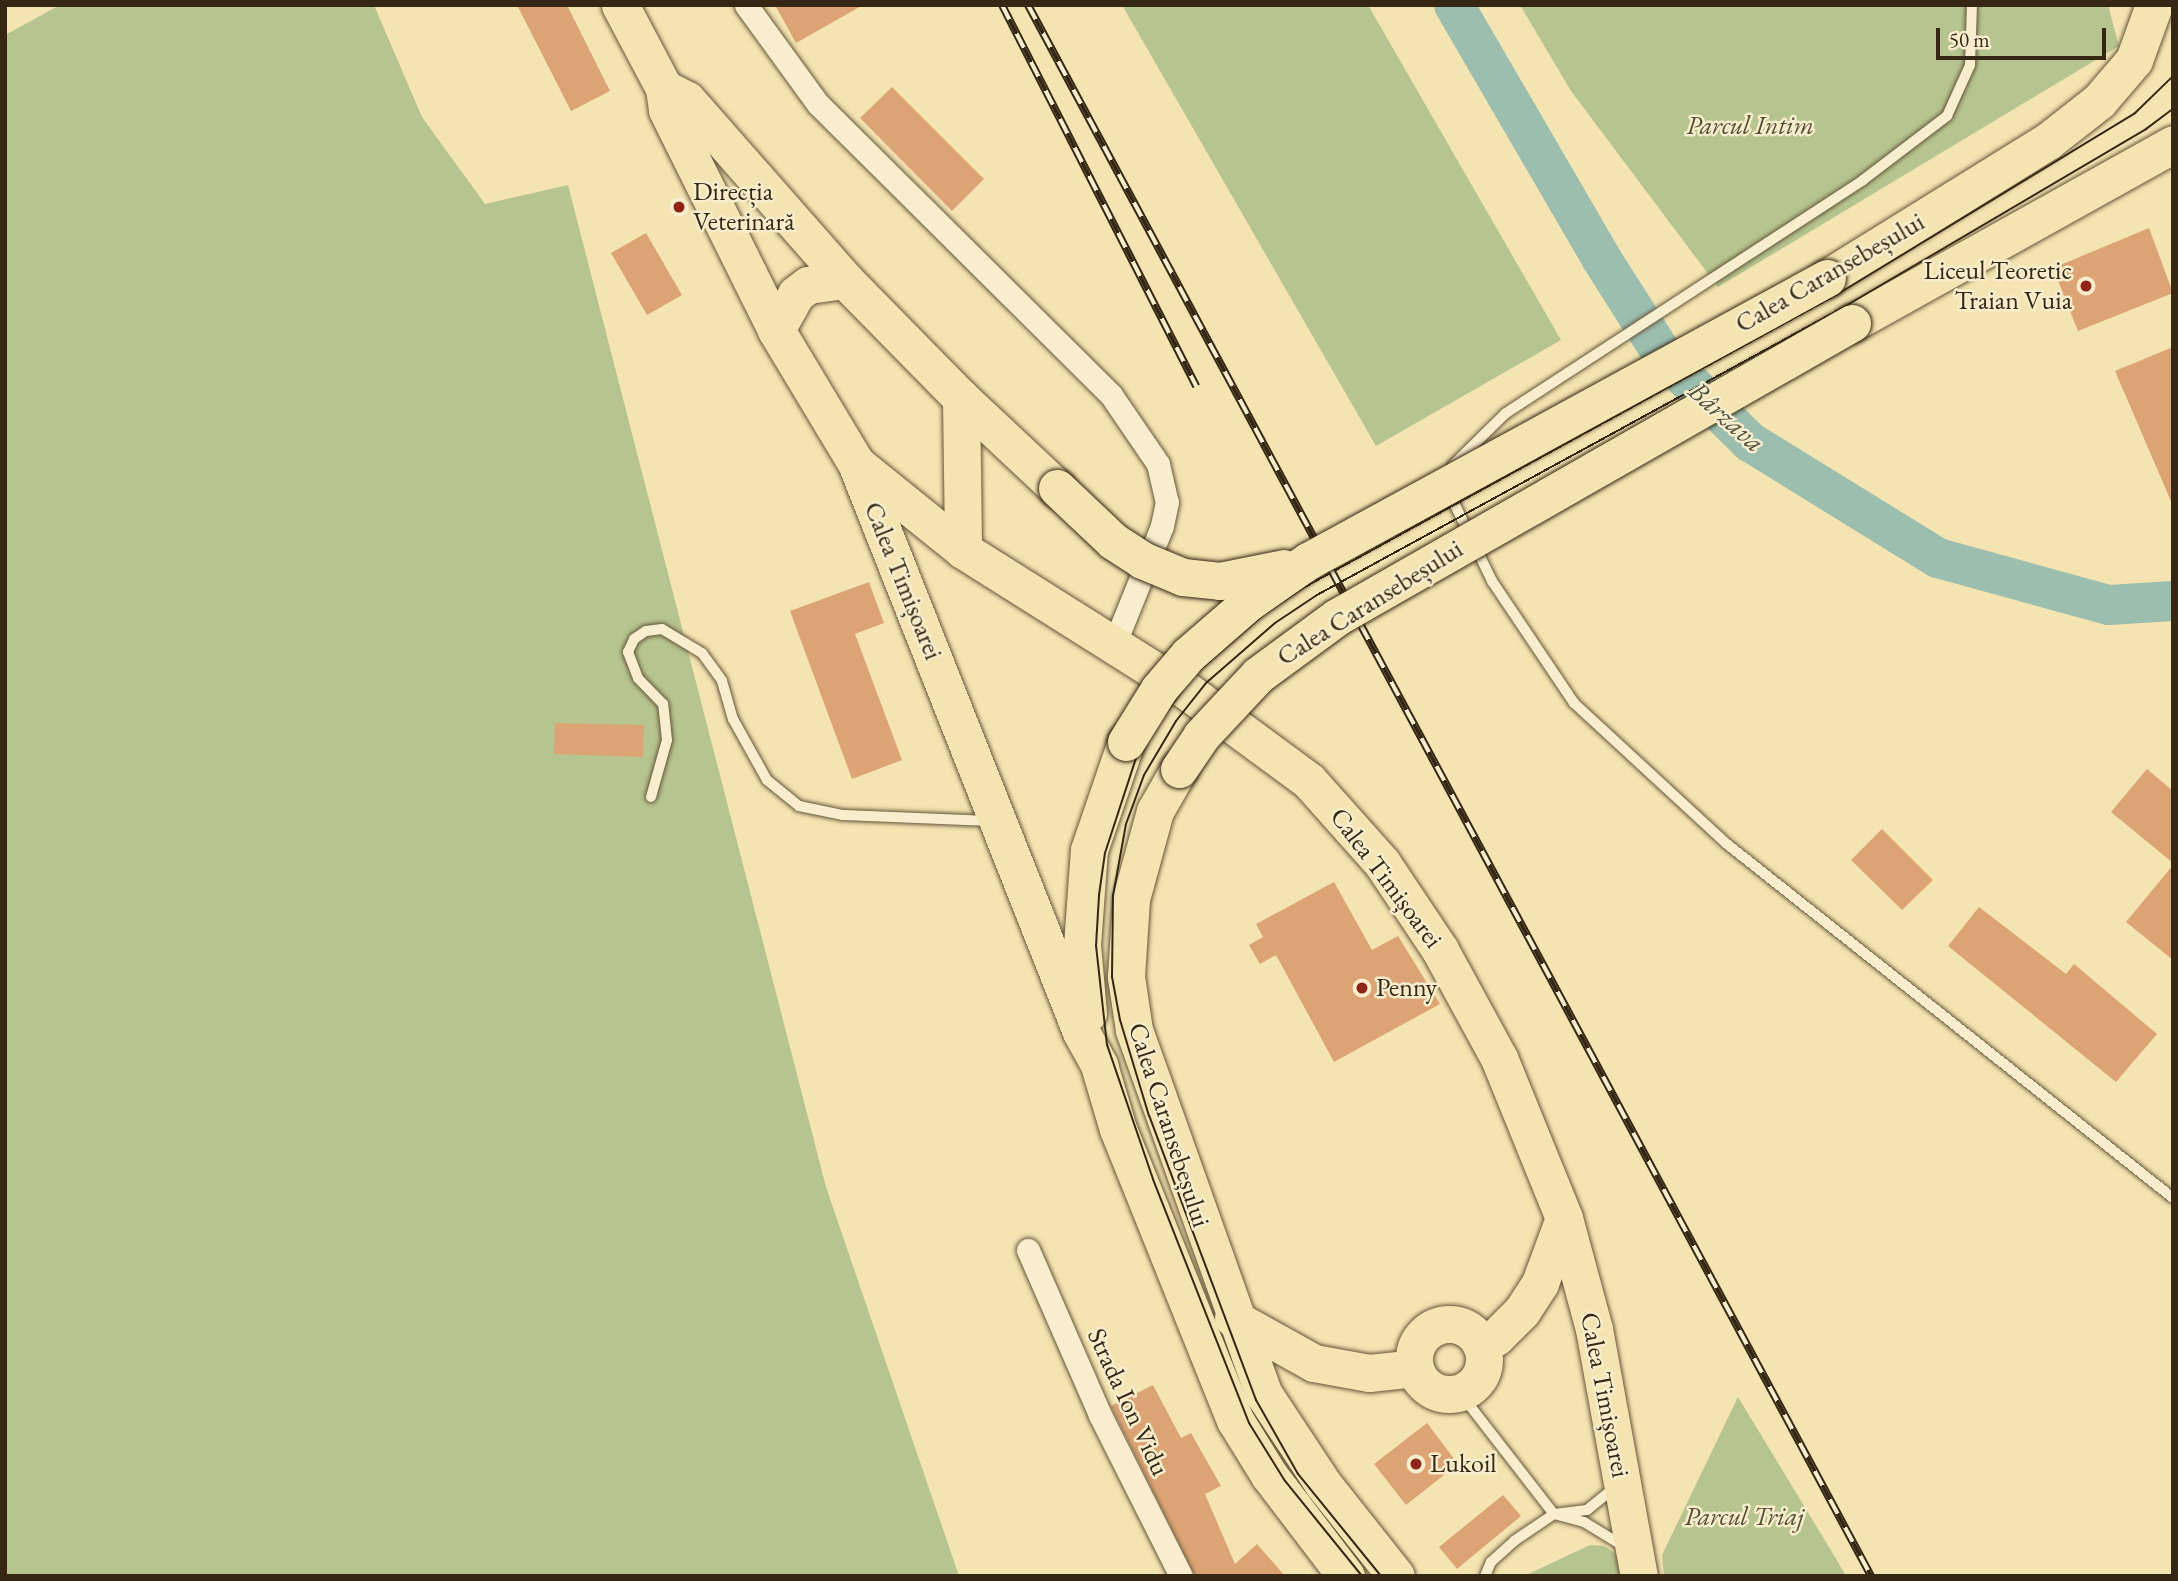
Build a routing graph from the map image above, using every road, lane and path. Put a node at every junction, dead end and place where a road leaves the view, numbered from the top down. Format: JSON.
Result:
{"nodes":[{"id":1,"x":620,"y":5,"type":"edge"},
{"id":2,"x":746,"y":5,"type":"edge"},
{"id":3,"x":1972,"y":5,"type":"edge"},
{"id":4,"x":2154,"y":5,"type":"edge"},
{"id":5,"x":664,"y":88,"type":"junction"},
{"id":6,"x":2173,"y":132,"type":"edge"},
{"id":7,"x":2173,"y":144,"type":"edge"},
{"id":8,"x":2103,"y":180,"type":"junction"},
{"id":9,"x":845,"y":280,"type":"junction"},
{"id":10,"x":776,"y":330,"type":"junction"},
{"id":11,"x":961,"y":398,"type":"junction"},
{"id":12,"x":856,"y":463,"type":"junction"},
{"id":13,"x":962,"y":495,"type":"junction"},
{"id":14,"x":920,"y":516,"type":"junction"},
{"id":15,"x":962,"y":550,"type":"junction"},
{"id":16,"x":1308,"y":561,"type":"junction"},
{"id":17,"x":1114,"y":645,"type":"junction"},
{"id":18,"x":651,"y":797,"type":"dead end"},
{"id":19,"x":1000,"y":822,"type":"junction"},
{"id":20,"x":1099,"y":1065,"type":"junction"},
{"id":21,"x":2173,"y":1198,"type":"edge"},
{"id":22,"x":1564,"y":1218,"type":"junction"},
{"id":23,"x":1028,"y":1250,"type":"dead end"},
{"id":24,"x":1233,"y":1318,"type":"junction"},
{"id":25,"x":1481,"y":1345,"type":"junction"},
{"id":26,"x":1415,"y":1368,"type":"junction"},
{"id":27,"x":1460,"y":1393,"type":"junction"},
{"id":28,"x":1621,"y":1477,"type":"junction"},
{"id":29,"x":1554,"y":1514,"type":"junction"},
{"id":30,"x":1637,"y":1565,"type":"edge"},
{"id":31,"x":1181,"y":1576,"type":"edge"},
{"id":32,"x":1346,"y":1576,"type":"edge"},
{"id":33,"x":1396,"y":1576,"type":"edge"},
{"id":34,"x":1485,"y":1576,"type":"edge"}],
"edges":[{"from":1,"to":5,"type":"main road","name":"Calea Timișoarei"},
{"from":2,"to":17,"type":"street"},
{"from":3,"to":21,"type":"lane"},
{"from":4,"to":16,"type":"main road","name":"Calea Caransebeșului","bridge":true},
{"from":5,"to":9,"type":"main road","name":"Calea Timișoarei"},
{"from":5,"to":10,"type":"main road","name":"Calea Timișoarei"},
{"from":6,"to":8,"type":"main road","name":"Calea Caransebeșului"},
{"from":7,"to":8,"type":"main road","name":"Calea Caransebeșului"},
{"from":8,"to":24,"type":"main road","name":"Calea Caransebeșului","bridge":true},
{"from":9,"to":10,"type":"main road"},
{"from":9,"to":11,"type":"main road","name":"Calea Timișoarei"},
{"from":10,"to":12,"type":"main road","name":"Calea Timișoarei"},
{"from":11,"to":13,"type":"main road"},
{"from":11,"to":16,"type":"main road","name":"Calea Timișoarei","bridge":true},
{"from":12,"to":14,"type":"main road","name":"Calea Timișoarei"},
{"from":12,"to":19,"type":"main road","name":"Calea Timișoarei"},
{"from":13,"to":14,"type":"main road"},
{"from":13,"to":15,"type":"main road"},
{"from":14,"to":15,"type":"main road","name":"Calea Timișoarei"},
{"from":15,"to":17,"type":"main road","name":"Calea Timișoarei"},
{"from":16,"to":20,"type":"main road","name":"Calea Caransebeșului","bridge":true},
{"from":17,"to":22,"type":"main road","name":"Calea Timișoarei"},
{"from":18,"to":19,"type":"lane"},
{"from":19,"to":20,"type":"main road","name":"Calea Timișoarei"},
{"from":20,"to":32,"type":"main road","name":"Calea Timișoarei"},
{"from":22,"to":25,"type":"main road"},
{"from":22,"to":28,"type":"main road","name":"Calea Timișoarei"},
{"from":23,"to":31,"type":"street","name":"Strada Ion Vidu"},
{"from":24,"to":26,"type":"main road"},
{"from":24,"to":33,"type":"main road","name":"Calea Caransebeșului"},
{"from":25,"to":26,"type":"main road"},
{"from":25,"to":27,"type":"main road"},
{"from":26,"to":27,"type":"main road"},
{"from":27,"to":29,"type":"lane"},
{"from":28,"to":29,"type":"lane"},
{"from":28,"to":30,"type":"main road","name":"Calea Timișoarei"},
{"from":29,"to":30,"type":"lane"},
{"from":29,"to":34,"type":"lane"}]}
